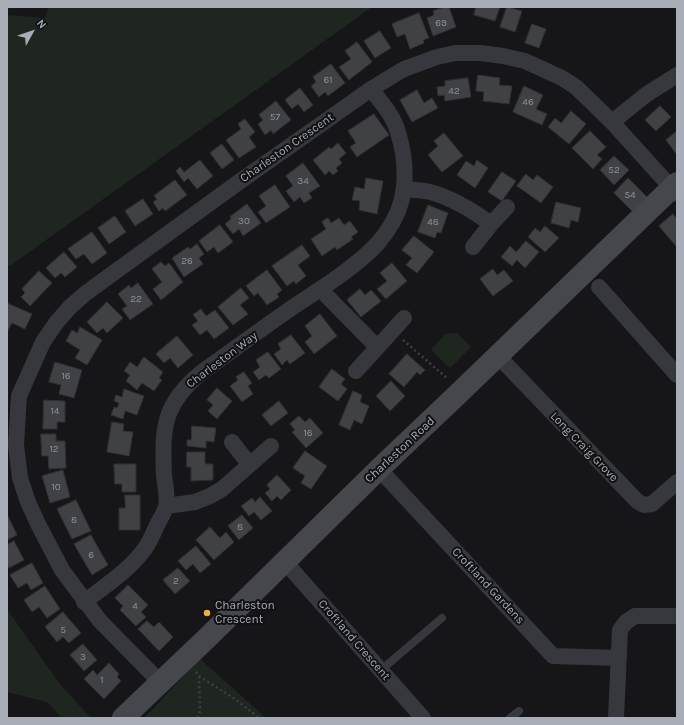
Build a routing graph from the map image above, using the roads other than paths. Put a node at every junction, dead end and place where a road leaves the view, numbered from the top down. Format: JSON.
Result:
{"nodes":[{"id":1,"x":677,"y":75,"type":"edge"},
{"id":2,"x":371,"y":89,"type":"junction"},
{"id":3,"x":612,"y":122,"type":"junction"},
{"id":4,"x":405,"y":188,"type":"junction"},
{"id":5,"x":675,"y":188,"type":"edge"},
{"id":6,"x":507,"y":207,"type":"dead end"},
{"id":7,"x":491,"y":224,"type":"junction"},
{"id":8,"x":473,"y":247,"type":"dead end"},
{"id":9,"x":599,"y":287,"type":"dead end"},
{"id":10,"x":320,"y":289,"type":"junction"},
{"id":11,"x":404,"y":318,"type":"dead end"},
{"id":12,"x":378,"y":347,"type":"junction"},
{"id":13,"x":498,"y":356,"type":"junction"},
{"id":14,"x":356,"y":370,"type":"dead end"},
{"id":15,"x":677,"y":375,"type":"edge"},
{"id":16,"x":13,"y":393,"type":"edge"},
{"id":17,"x":232,"y":442,"type":"dead end"},
{"id":18,"x":272,"y":446,"type":"dead end"},
{"id":19,"x":249,"y":464,"type":"junction"},
{"id":20,"x":379,"y":469,"type":"junction"},
{"id":21,"x":677,"y":482,"type":"edge"},
{"id":22,"x":166,"y":506,"type":"junction"},
{"id":23,"x":285,"y":562,"type":"junction"},
{"id":24,"x":84,"y":602,"type":"junction"},
{"id":25,"x":677,"y":616,"type":"edge"},
{"id":26,"x":442,"y":618,"type":"dead end"},
{"id":27,"x":619,"y":658,"type":"junction"},
{"id":28,"x":381,"y":670,"type":"junction"},
{"id":29,"x":161,"y":683,"type":"junction"},
{"id":30,"x":519,"y":711,"type":"dead end"},
{"id":31,"x":123,"y":718,"type":"edge"},
{"id":32,"x":423,"y":718,"type":"edge"},
{"id":33,"x":510,"y":718,"type":"edge"},
{"id":34,"x":616,"y":718,"type":"edge"}],
"edges":[{"from":1,"to":3,"type":"street"},
{"from":2,"to":3,"type":"street","name":"Charleston Crescent"},
{"from":2,"to":4,"type":"street","name":"Charleston Way"},
{"from":2,"to":16,"type":"street","name":"Charleston Crescent"},
{"from":3,"to":5,"type":"street","name":"Charleston Crescent"},
{"from":4,"to":7,"type":"street"},
{"from":4,"to":10,"type":"street","name":"Charleston Way"},
{"from":5,"to":13,"type":"street","name":"Charleston Road"},
{"from":6,"to":7,"type":"street"},
{"from":7,"to":8,"type":"street"},
{"from":9,"to":15,"type":"street"},
{"from":10,"to":12,"type":"street"},
{"from":10,"to":22,"type":"street","name":"Charleston Way"},
{"from":11,"to":12,"type":"street"},
{"from":12,"to":14,"type":"street"},
{"from":13,"to":20,"type":"street","name":"Charleston Road"},
{"from":13,"to":21,"type":"street","name":"Long Craig Grove"},
{"from":16,"to":24,"type":"street","name":"Charleston Crescent"},
{"from":17,"to":19,"type":"street"},
{"from":18,"to":19,"type":"street"},
{"from":19,"to":22,"type":"street"},
{"from":20,"to":23,"type":"street","name":"Charleston Road"},
{"from":20,"to":27,"type":"street","name":"Croftland Gardens"},
{"from":22,"to":24,"type":"street","name":"Charleston Way"},
{"from":23,"to":28,"type":"street","name":"Croftland Crescent"},
{"from":23,"to":29,"type":"street","name":"Charleston Road"},
{"from":24,"to":29,"type":"street","name":"Charleston Crescent"},
{"from":25,"to":27,"type":"street"},
{"from":26,"to":28,"type":"lane"},
{"from":27,"to":34,"type":"street"},
{"from":28,"to":32,"type":"street","name":"Croftland Crescent"},
{"from":29,"to":31,"type":"street","name":"Charleston Road"},
{"from":30,"to":33,"type":"lane"}]}
